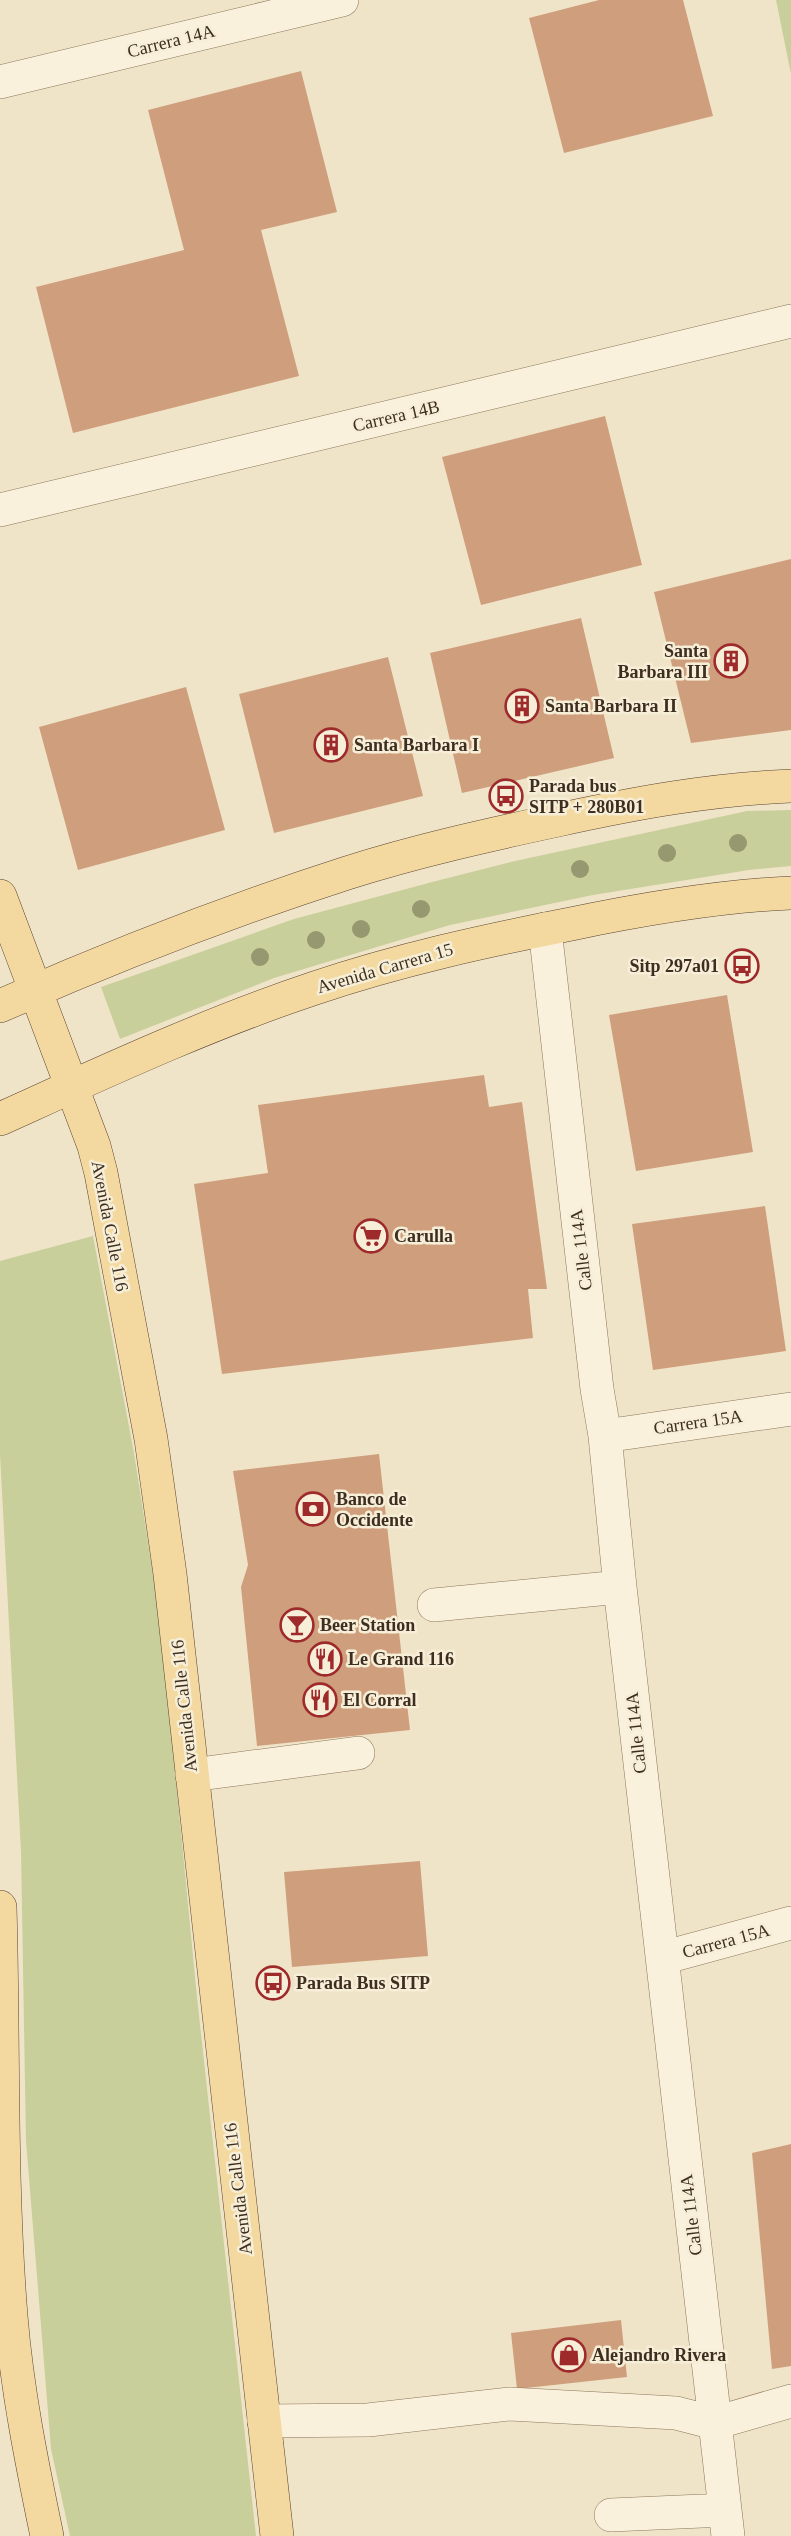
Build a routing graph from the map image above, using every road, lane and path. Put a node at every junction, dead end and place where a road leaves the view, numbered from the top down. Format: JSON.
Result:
{"nodes":[{"id":1,"x":342,"y":0,"type":"edge"},
{"id":2,"x":0,"y":82,"type":"edge"},
{"id":3,"x":791,"y":321,"type":"edge"},
{"id":4,"x":0,"y":510,"type":"edge"},
{"id":5,"x":791,"y":786,"type":"edge"},
{"id":6,"x":791,"y":893,"type":"edge"},
{"id":7,"x":0,"y":896,"type":"edge"},
{"id":8,"x":545,"y":929,"type":"junction"},
{"id":9,"x":36,"y":990,"type":"junction"},
{"id":10,"x":0,"y":1006,"type":"edge"},
{"id":11,"x":73,"y":1085,"type":"junction"},
{"id":12,"x":0,"y":1119,"type":"edge"},
{"id":13,"x":791,"y":1409,"type":"edge"},
{"id":14,"x":605,"y":1436,"type":"junction"},
{"id":15,"x":620,"y":1587,"type":"junction"},
{"id":16,"x":434,"y":1605,"type":"dead end"},
{"id":17,"x":357,"y":1754,"type":"dead end"},
{"id":18,"x":192,"y":1775,"type":"junction"},
{"id":19,"x":0,"y":1907,"type":"edge"},
{"id":20,"x":791,"y":1923,"type":"edge"},
{"id":21,"x":662,"y":1958,"type":"junction"},
{"id":22,"x":5,"y":2318,"type":"edge"},
{"id":23,"x":791,"y":2401,"type":"edge"},
{"id":24,"x":264,"y":2421,"type":"junction"},
{"id":25,"x":715,"y":2423,"type":"junction"},
{"id":26,"x":611,"y":2515,"type":"dead end"},
{"id":27,"x":727,"y":2523,"type":"edge"},
{"id":28,"x":47,"y":2536,"type":"edge"},
{"id":29,"x":277,"y":2536,"type":"edge"}],
"edges":[{"from":1,"to":2,"type":"street","name":"Carrera 14A"},
{"from":3,"to":4,"type":"street","name":"Carrera 14B"},
{"from":5,"to":9,"type":"main road"},
{"from":6,"to":8,"type":"main road","name":"Avenida Carrera 15"},
{"from":7,"to":9,"type":"main road","name":"Avenida Calle 116"},
{"from":8,"to":11,"type":"main road","name":"Avenida Carrera 15"},
{"from":8,"to":14,"type":"street","name":"Calle 114A"},
{"from":9,"to":10,"type":"main road"},
{"from":9,"to":11,"type":"main road","name":"Avenida Calle 116"},
{"from":11,"to":12,"type":"main road","name":"Avenida Carrera 15"},
{"from":11,"to":18,"type":"main road","name":"Avenida Calle 116"},
{"from":13,"to":14,"type":"street","name":"Carrera 15A"},
{"from":14,"to":15,"type":"street","name":"Calle 114A"},
{"from":15,"to":16,"type":"street"},
{"from":15,"to":21,"type":"street","name":"Calle 114A"},
{"from":17,"to":18,"type":"street"},
{"from":18,"to":24,"type":"main road","name":"Avenida Calle 116"},
{"from":19,"to":22,"type":"main road"},
{"from":20,"to":21,"type":"street","name":"Carrera 15A"},
{"from":21,"to":25,"type":"street","name":"Calle 114A"},
{"from":22,"to":28,"type":"main road"},
{"from":23,"to":25,"type":"street"},
{"from":24,"to":25,"type":"street"},
{"from":24,"to":29,"type":"main road","name":"Avenida Calle 116"},
{"from":25,"to":27,"type":"street","name":"Calle 114A"},
{"from":26,"to":27,"type":"street"}]}
